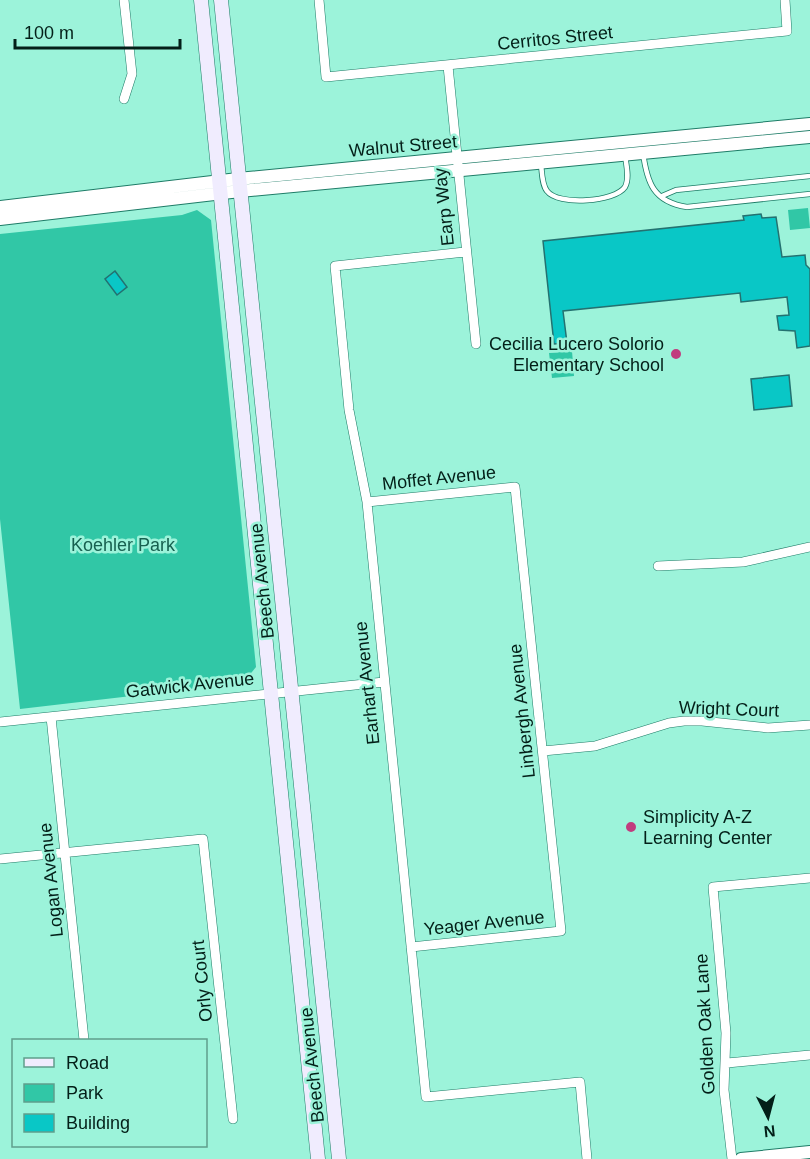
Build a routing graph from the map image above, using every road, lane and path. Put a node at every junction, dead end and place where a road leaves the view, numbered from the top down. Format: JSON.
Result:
{"nodes":[{"id":1,"x":124,"y":0,"type":"edge"},
{"id":2,"x":201,"y":0,"type":"edge"},
{"id":3,"x":221,"y":0,"type":"edge"},
{"id":4,"x":319,"y":0,"type":"edge"},
{"id":5,"x":784,"y":0,"type":"edge"},
{"id":6,"x":448,"y":66,"type":"junction"},
{"id":7,"x":124,"y":99,"type":"dead end"},
{"id":8,"x":810,"y":124,"type":"edge"},
{"id":9,"x":810,"y":137,"type":"edge"},
{"id":10,"x":634,"y":150,"type":"junction"},
{"id":11,"x":541,"y":162,"type":"junction"},
{"id":12,"x":456,"y":165,"type":"junction"},
{"id":13,"x":810,"y":176,"type":"edge"},
{"id":14,"x":239,"y":185,"type":"junction"},
{"id":15,"x":220,"y":188,"type":"junction"},
{"id":16,"x":810,"y":194,"type":"edge"},
{"id":17,"x":662,"y":196,"type":"junction"},
{"id":18,"x":0,"y":207,"type":"edge"},
{"id":19,"x":0,"y":219,"type":"edge"},
{"id":20,"x":465,"y":252,"type":"junction"},
{"id":21,"x":476,"y":344,"type":"dead end"},
{"id":22,"x":514,"y":487,"type":"joint"},
{"id":23,"x":367,"y":502,"type":"junction"},
{"id":24,"x":810,"y":547,"type":"edge"},
{"id":25,"x":658,"y":566,"type":"dead end"},
{"id":26,"x":384,"y":682,"type":"junction"},
{"id":27,"x":292,"y":690,"type":"junction"},
{"id":28,"x":271,"y":693,"type":"junction"},
{"id":29,"x":51,"y":717,"type":"junction"},
{"id":30,"x":0,"y":722,"type":"edge"},
{"id":31,"x":810,"y":725,"type":"edge"},
{"id":32,"x":543,"y":751,"type":"junction"},
{"id":33,"x":64,"y":852,"type":"junction"},
{"id":34,"x":0,"y":859,"type":"edge"},
{"id":35,"x":810,"y":878,"type":"edge"},
{"id":36,"x":561,"y":931,"type":"joint"},
{"id":37,"x":411,"y":947,"type":"junction"},
{"id":38,"x":84,"y":1039,"type":"edge"},
{"id":39,"x":810,"y":1055,"type":"edge"},
{"id":40,"x":727,"y":1063,"type":"junction"},
{"id":41,"x":233,"y":1119,"type":"dead end"},
{"id":42,"x":810,"y":1152,"type":"edge"},
{"id":43,"x":318,"y":1159,"type":"edge"},
{"id":44,"x":339,"y":1159,"type":"edge"},
{"id":45,"x":587,"y":1159,"type":"edge"},
{"id":46,"x":732,"y":1159,"type":"edge"},
{"id":47,"x":741,"y":1159,"type":"edge"}],
"edges":[{"from":1,"to":7,"type":"street"},
{"from":2,"to":15,"type":"main road","name":"Beech Avenue"},
{"from":3,"to":14,"type":"main road","name":"Beech Avenue"},
{"from":4,"to":6,"type":"street","name":"Cerritos Street"},
{"from":5,"to":6,"type":"street","name":"Cerritos Street"},
{"from":6,"to":12,"type":"street","name":"Earp Way"},
{"from":8,"to":10,"type":"street","name":"Walnut Street"},
{"from":9,"to":10,"type":"street","name":"Walnut Street"},
{"from":10,"to":11,"type":"street","name":"Walnut Street"},
{"from":10,"to":11,"type":"lane"},
{"from":10,"to":12,"type":"street","name":"Walnut Street"},
{"from":10,"to":17,"type":"lane"},
{"from":11,"to":12,"type":"street","name":"Walnut Street"},
{"from":12,"to":14,"type":"street","name":"Walnut Street"},
{"from":12,"to":20,"type":"street","name":"Earp Way"},
{"from":13,"to":17,"type":"lane"},
{"from":14,"to":15,"type":"street","name":"Walnut Street"},
{"from":14,"to":27,"type":"main road","name":"Beech Avenue"},
{"from":15,"to":18,"type":"street","name":"Walnut Street"},
{"from":15,"to":19,"type":"street","name":"Walnut Street"},
{"from":15,"to":28,"type":"main road","name":"Beech Avenue"},
{"from":16,"to":17,"type":"lane"},
{"from":20,"to":21,"type":"street","name":"Earp Way"},
{"from":20,"to":23,"type":"street","name":"Earhart Avenue"},
{"from":22,"to":23,"type":"street","name":"Moffet Avenue"},
{"from":22,"to":32,"type":"street","name":"Linbergh Avenue"},
{"from":23,"to":26,"type":"street","name":"Earhart Avenue"},
{"from":24,"to":25,"type":"street"},
{"from":26,"to":27,"type":"street","name":"Gatwick Avenue"},
{"from":26,"to":37,"type":"street","name":"Earhart Avenue"},
{"from":27,"to":28,"type":"street","name":"Gatwick Avenue"},
{"from":27,"to":44,"type":"main road","name":"Beech Avenue"},
{"from":28,"to":29,"type":"street","name":"Gatwick Avenue"},
{"from":28,"to":43,"type":"main road","name":"Beech Avenue"},
{"from":29,"to":30,"type":"street","name":"Gatwick Avenue"},
{"from":29,"to":33,"type":"street","name":"Logan Avenue"},
{"from":31,"to":32,"type":"street","name":"Wright Court"},
{"from":32,"to":36,"type":"street","name":"Linbergh Avenue"},
{"from":33,"to":34,"type":"street"},
{"from":33,"to":38,"type":"street","name":"Logan Avenue"},
{"from":33,"to":41,"type":"street","name":"Orly Court"},
{"from":35,"to":40,"type":"street","name":"Golden Oak Lane"},
{"from":36,"to":37,"type":"street","name":"Yeager Avenue"},
{"from":37,"to":45,"type":"street","name":"Earhart Avenue"},
{"from":39,"to":40,"type":"street"},
{"from":40,"to":46,"type":"street","name":"Golden Oak Lane"},
{"from":42,"to":47,"type":"street"}]}
